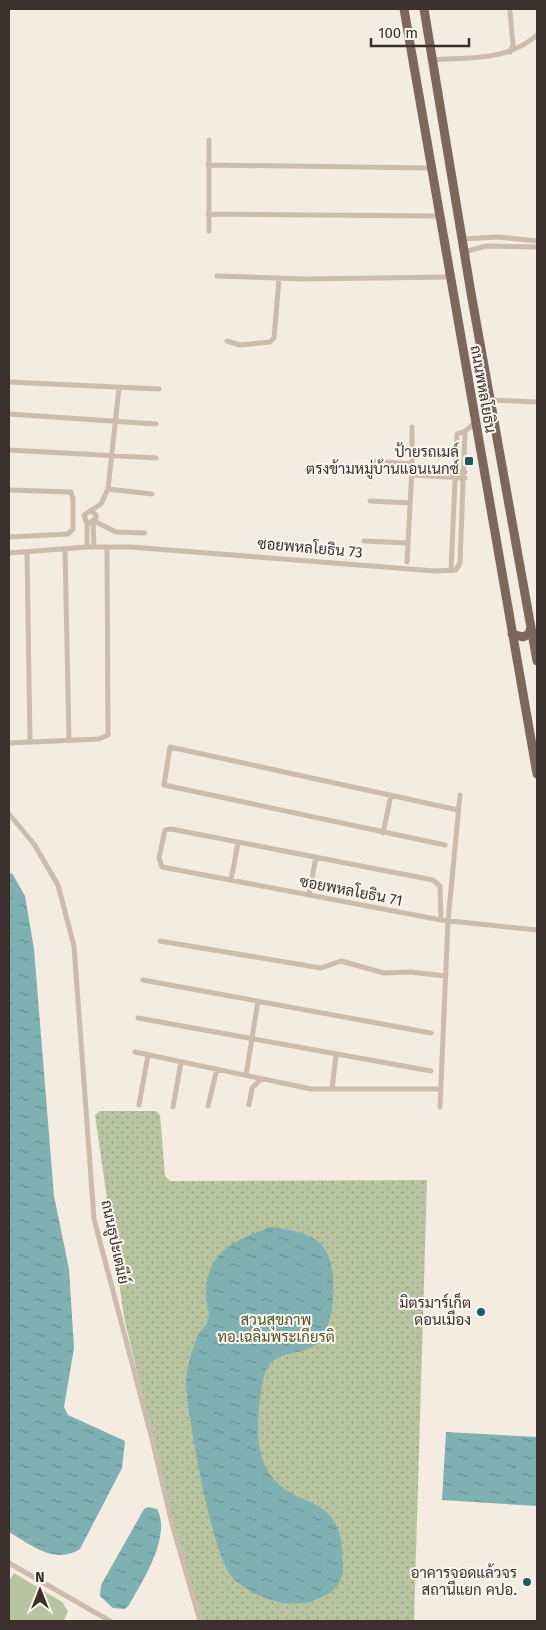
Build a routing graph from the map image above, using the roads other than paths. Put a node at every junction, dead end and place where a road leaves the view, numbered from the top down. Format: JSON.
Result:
{"nodes":[{"id":1,"x":404,"y":9,"type":"edge"},
{"id":2,"x":424,"y":9,"type":"edge"},
{"id":3,"x":510,"y":12,"type":"dead end"},
{"id":4,"x":537,"y":35,"type":"edge"},
{"id":5,"x":510,"y":53,"type":"junction"},
{"id":6,"x":432,"y":60,"type":"junction"},
{"id":7,"x":209,"y":140,"type":"dead end"},
{"id":8,"x":208,"y":165,"type":"junction"},
{"id":9,"x":430,"y":168,"type":"junction"},
{"id":10,"x":208,"y":214,"type":"junction"},
{"id":11,"x":439,"y":216,"type":"junction"},
{"id":12,"x":210,"y":231,"type":"dead end"},
{"id":13,"x":463,"y":239,"type":"junction"},
{"id":14,"x":537,"y":240,"type":"edge"},
{"id":15,"x":537,"y":247,"type":"edge"},
{"id":16,"x":464,"y":252,"type":"junction"},
{"id":17,"x":217,"y":276,"type":"dead end"},
{"id":18,"x":449,"y":277,"type":"junction"},
{"id":19,"x":279,"y":279,"type":"junction"},
{"id":20,"x":226,"y":341,"type":"dead end"},
{"id":21,"x":9,"y":382,"type":"edge"},
{"id":22,"x":120,"y":388,"type":"junction"},
{"id":23,"x":160,"y":389,"type":"dead end"},
{"id":24,"x":490,"y":400,"type":"junction"},
{"id":25,"x":537,"y":402,"type":"edge"},
{"id":26,"x":9,"y":414,"type":"edge"},
{"id":27,"x":116,"y":422,"type":"junction"},
{"id":28,"x":475,"y":423,"type":"junction"},
{"id":29,"x":156,"y":424,"type":"dead end"},
{"id":30,"x":412,"y":427,"type":"dead end"},
{"id":31,"x":465,"y":431,"type":"junction"},
{"id":32,"x":9,"y":450,"type":"edge"},
{"id":33,"x":112,"y":454,"type":"junction"},
{"id":34,"x":156,"y":458,"type":"dead end"},
{"id":35,"x":372,"y":461,"type":"dead end"},
{"id":36,"x":412,"y":470,"type":"junction"},
{"id":37,"x":454,"y":474,"type":"junction"},
{"id":38,"x":465,"y":474,"type":"junction"},
{"id":39,"x":108,"y":489,"type":"junction"},
{"id":40,"x":9,"y":490,"type":"edge"},
{"id":41,"x":152,"y":494,"type":"dead end"},
{"id":42,"x":370,"y":502,"type":"dead end"},
{"id":43,"x":410,"y":503,"type":"junction"},
{"id":44,"x":91,"y":511,"type":"junction"},
{"id":45,"x":84,"y":515,"type":"junction"},
{"id":46,"x":73,"y":517,"type":"junction"},
{"id":47,"x":91,"y":522,"type":"junction"},
{"id":48,"x":145,"y":533,"type":"dead end"},
{"id":49,"x":9,"y":537,"type":"edge"},
{"id":50,"x":364,"y":541,"type":"dead end"},
{"id":51,"x":408,"y":543,"type":"junction"},
{"id":52,"x":87,"y":547,"type":"junction"},
{"id":53,"x":94,"y":547,"type":"junction"},
{"id":54,"x":107,"y":547,"type":"junction"},
{"id":55,"x":66,"y":549,"type":"junction"},
{"id":56,"x":27,"y":552,"type":"junction"},
{"id":57,"x":9,"y":553,"type":"edge"},
{"id":58,"x":407,"y":562,"type":"dead end"},
{"id":59,"x":451,"y":571,"type":"junction"},
{"id":60,"x":531,"y":627,"type":"junction"},
{"id":61,"x":512,"y":634,"type":"junction"},
{"id":62,"x":536,"y":650,"type":"edge"},
{"id":63,"x":537,"y":661,"type":"edge"},
{"id":64,"x":69,"y":741,"type":"junction"},
{"id":65,"x":30,"y":742,"type":"junction"},
{"id":66,"x":9,"y":743,"type":"edge"},
{"id":67,"x":537,"y":774,"type":"edge"},
{"id":68,"x":391,"y":795,"type":"junction"},
{"id":69,"x":460,"y":796,"type":"dead end"},
{"id":70,"x":458,"y":810,"type":"junction"},
{"id":71,"x":9,"y":814,"type":"edge"},
{"id":72,"x":383,"y":833,"type":"junction"},
{"id":73,"x":238,"y":843,"type":"junction"},
{"id":74,"x":445,"y":845,"type":"dead end"},
{"id":75,"x":316,"y":857,"type":"junction"},
{"id":76,"x":231,"y":880,"type":"junction"},
{"id":77,"x":309,"y":895,"type":"junction"},
{"id":78,"x":441,"y":920,"type":"junction"},
{"id":79,"x":448,"y":921,"type":"junction"},
{"id":80,"x":537,"y":930,"type":"edge"},
{"id":81,"x":160,"y":941,"type":"dead end"},
{"id":82,"x":446,"y":976,"type":"junction"},
{"id":83,"x":143,"y":980,"type":"dead end"},
{"id":84,"x":258,"y":1001,"type":"junction"},
{"id":85,"x":138,"y":1018,"type":"dead end"},
{"id":86,"x":431,"y":1033,"type":"dead end"},
{"id":87,"x":252,"y":1039,"type":"junction"},
{"id":88,"x":134,"y":1052,"type":"dead end"},
{"id":89,"x":336,"y":1054,"type":"junction"},
{"id":90,"x":148,"y":1055,"type":"junction"},
{"id":91,"x":182,"y":1062,"type":"junction"},
{"id":92,"x":217,"y":1069,"type":"junction"},
{"id":93,"x":431,"y":1071,"type":"dead end"},
{"id":94,"x":246,"y":1075,"type":"junction"},
{"id":95,"x":261,"y":1079,"type":"junction"},
{"id":96,"x":332,"y":1089,"type":"junction"},
{"id":97,"x":441,"y":1089,"type":"junction"},
{"id":98,"x":139,"y":1105,"type":"dead end"},
{"id":99,"x":249,"y":1105,"type":"dead end"},
{"id":100,"x":208,"y":1106,"type":"dead end"},
{"id":101,"x":173,"y":1107,"type":"dead end"},
{"id":102,"x":440,"y":1107,"type":"dead end"},
{"id":103,"x":9,"y":1563,"type":"edge"},
{"id":104,"x":110,"y":1621,"type":"edge"},
{"id":105,"x":200,"y":1621,"type":"edge"}],
"edges":[{"from":1,"to":9,"type":"main road","name":"ถนนพหลโยธิน"},
{"from":2,"to":6,"type":"main road","name":"ถนนพหลโยธิน"},
{"from":3,"to":5,"type":"street"},
{"from":4,"to":5,"type":"street"},
{"from":5,"to":6,"type":"street"},
{"from":6,"to":13,"type":"main road","name":"ถนนพหลโยธิน"},
{"from":7,"to":8,"type":"street"},
{"from":8,"to":9,"type":"street"},
{"from":8,"to":10,"type":"street"},
{"from":9,"to":11,"type":"main road","name":"ถนนพหลโยธิน"},
{"from":10,"to":11,"type":"street"},
{"from":10,"to":12,"type":"street"},
{"from":11,"to":18,"type":"main road","name":"ถนนพหลโยธิน"},
{"from":13,"to":14,"type":"street"},
{"from":13,"to":16,"type":"main road","name":"ถนนพหลโยธิน"},
{"from":15,"to":16,"type":"street"},
{"from":16,"to":24,"type":"main road","name":"ถนนพหลโยธิน"},
{"from":17,"to":19,"type":"street"},
{"from":18,"to":19,"type":"street"},
{"from":18,"to":28,"type":"main road","name":"ถนนพหลโยธิน"},
{"from":19,"to":20,"type":"street"},
{"from":21,"to":22,"type":"street"},
{"from":22,"to":23,"type":"street"},
{"from":22,"to":27,"type":"street"},
{"from":24,"to":25,"type":"street"},
{"from":24,"to":60,"type":"main road","name":"ถนนพหลโยธิน"},
{"from":26,"to":27,"type":"street"},
{"from":27,"to":29,"type":"street"},
{"from":27,"to":33,"type":"street"},
{"from":28,"to":31,"type":"street"},
{"from":28,"to":61,"type":"main road","name":"ถนนพหลโยธิน"},
{"from":30,"to":36,"type":"street"},
{"from":31,"to":37,"type":"street"},
{"from":31,"to":38,"type":"street"},
{"from":32,"to":33,"type":"street"},
{"from":33,"to":34,"type":"street"},
{"from":33,"to":39,"type":"street"},
{"from":35,"to":36,"type":"street"},
{"from":36,"to":37,"type":"street"},
{"from":36,"to":43,"type":"street"},
{"from":37,"to":38,"type":"street"},
{"from":37,"to":59,"type":"street"},
{"from":38,"to":59,"type":"street"},
{"from":39,"to":41,"type":"street"},
{"from":39,"to":44,"type":"street"},
{"from":40,"to":46,"type":"street"},
{"from":42,"to":43,"type":"street"},
{"from":43,"to":51,"type":"street"},
{"from":44,"to":45,"type":"street"},
{"from":44,"to":47,"type":"street"},
{"from":45,"to":46,"type":"street"},
{"from":45,"to":47,"type":"street"},
{"from":46,"to":49,"type":"street"},
{"from":47,"to":48,"type":"street"},
{"from":47,"to":52,"type":"street"},
{"from":47,"to":53,"type":"street"},
{"from":50,"to":51,"type":"street"},
{"from":51,"to":58,"type":"street"},
{"from":52,"to":53,"type":"street","name":"ซอยพหลโยธิน 73"},
{"from":52,"to":55,"type":"street","name":"ซอยพหลโยธิน 73"},
{"from":53,"to":54,"type":"street","name":"ซอยพหลโยธิน 73"},
{"from":54,"to":59,"type":"street","name":"ซอยพหลโยธิน 73"},
{"from":54,"to":64,"type":"street"},
{"from":55,"to":56,"type":"street","name":"ซอยพหลโยธิน 73"},
{"from":55,"to":64,"type":"street"},
{"from":56,"to":57,"type":"street","name":"ซอยพหลโยธิน 73"},
{"from":56,"to":65,"type":"street"},
{"from":60,"to":61,"type":"main road"},
{"from":60,"to":62,"type":"main road","name":"ถนนพหลโยธิน"},
{"from":61,"to":67,"type":"main road","name":"ถนนพหลโยธิน"},
{"from":62,"to":63,"type":"main road","name":"ถนนพหลโยธิน"},
{"from":64,"to":65,"type":"street"},
{"from":65,"to":66,"type":"street"},
{"from":68,"to":70,"type":"street"},
{"from":68,"to":72,"type":"street"},
{"from":68,"to":72,"type":"street"},
{"from":69,"to":70,"type":"street"},
{"from":70,"to":79,"type":"street"},
{"from":71,"to":105,"type":"street","name":"ถนนธูปะเตมีย์"},
{"from":72,"to":74,"type":"street"},
{"from":73,"to":75,"type":"street"},
{"from":73,"to":76,"type":"street"},
{"from":73,"to":76,"type":"street","name":"ซอยพหลโยธิน 71"},
{"from":75,"to":77,"type":"street"},
{"from":75,"to":78,"type":"street"},
{"from":76,"to":77,"type":"street","name":"ซอยพหลโยธิน 71"},
{"from":77,"to":78,"type":"street","name":"ซอยพหลโยธิน 71"},
{"from":78,"to":79,"type":"street","name":"ซอยพหลโยธิน 71"},
{"from":79,"to":80,"type":"street","name":"ซอยพหลโยธิน 71"},
{"from":79,"to":82,"type":"street"},
{"from":81,"to":82,"type":"street"},
{"from":82,"to":97,"type":"street"},
{"from":83,"to":84,"type":"street"},
{"from":84,"to":86,"type":"street"},
{"from":84,"to":87,"type":"street"},
{"from":85,"to":87,"type":"street"},
{"from":87,"to":89,"type":"street"},
{"from":87,"to":94,"type":"street"},
{"from":88,"to":90,"type":"street"},
{"from":89,"to":93,"type":"street"},
{"from":89,"to":96,"type":"street"},
{"from":90,"to":91,"type":"street"},
{"from":90,"to":98,"type":"street"},
{"from":91,"to":92,"type":"street"},
{"from":91,"to":101,"type":"street"},
{"from":92,"to":94,"type":"street"},
{"from":92,"to":100,"type":"street"},
{"from":94,"to":95,"type":"street"},
{"from":95,"to":96,"type":"street"},
{"from":95,"to":99,"type":"street"},
{"from":96,"to":97,"type":"street"},
{"from":97,"to":102,"type":"street"},
{"from":103,"to":104,"type":"street"}]}
